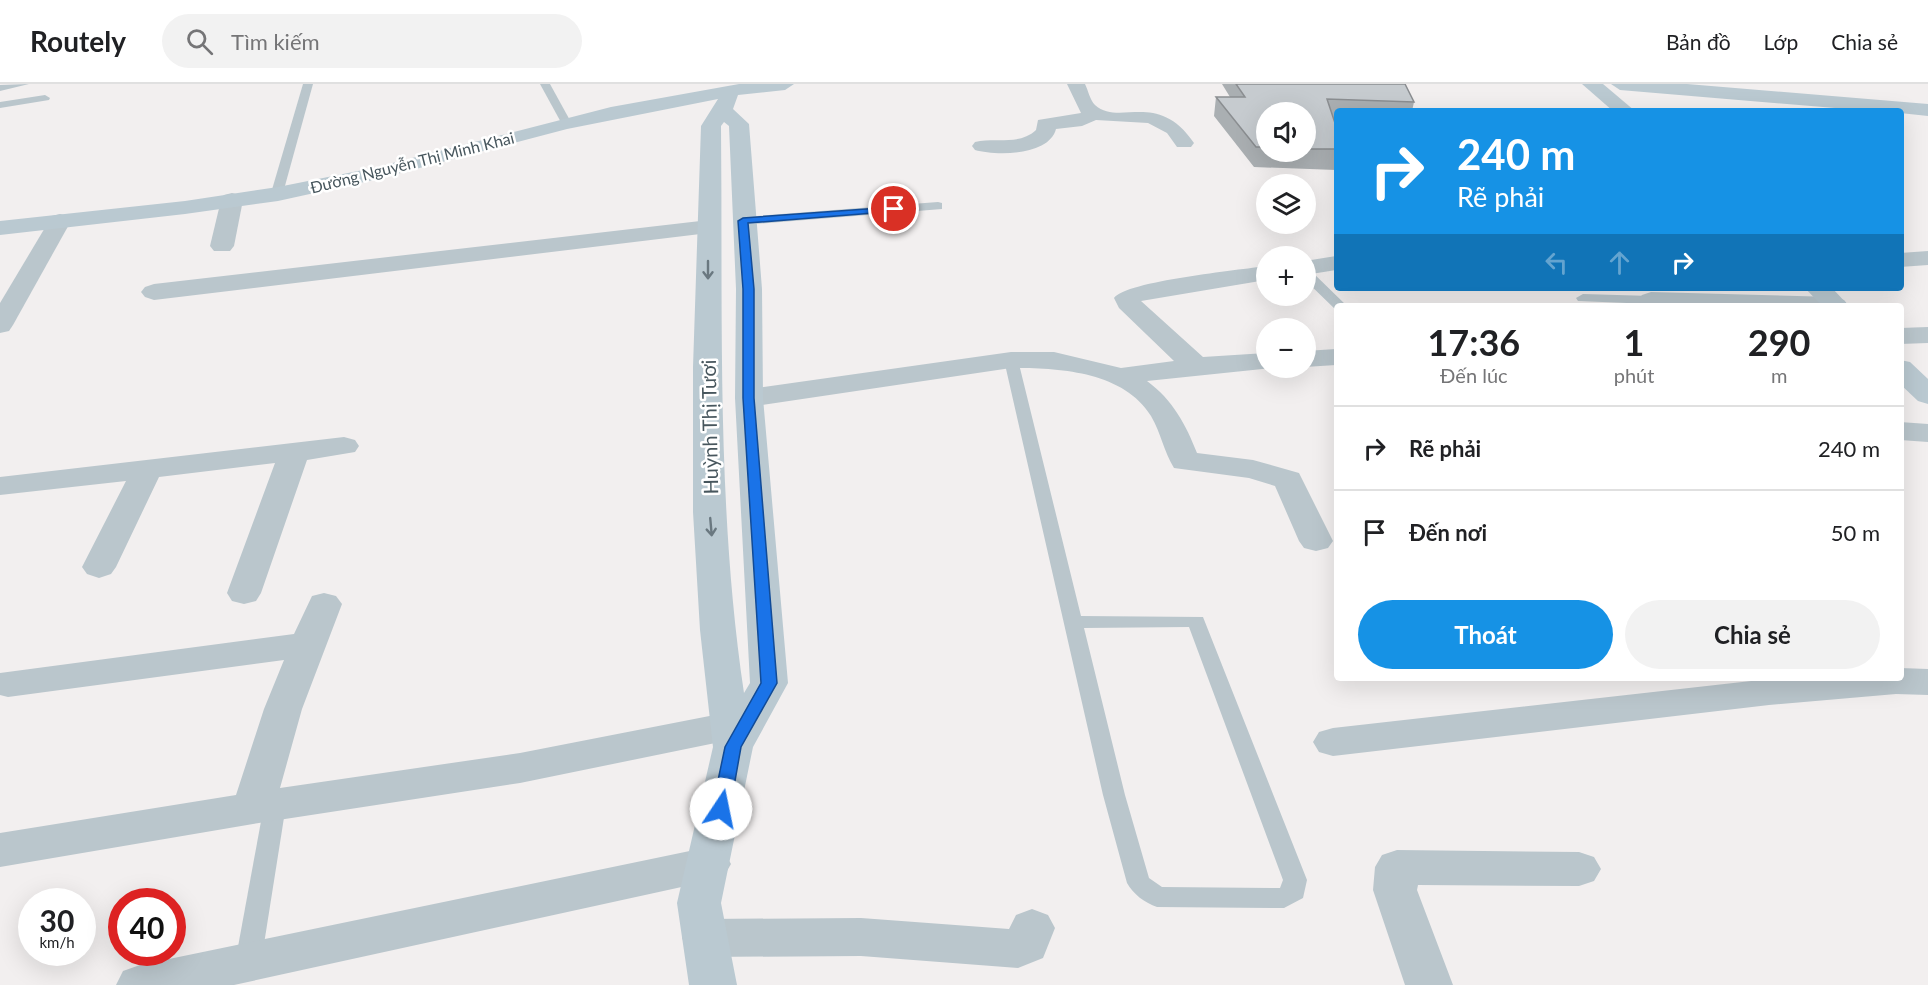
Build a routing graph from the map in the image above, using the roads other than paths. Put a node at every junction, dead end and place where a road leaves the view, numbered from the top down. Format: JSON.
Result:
{"nodes":[{"id":1,"x":24,"y":84,"type":"edge"},
{"id":2,"x":308,"y":84,"type":"edge"},
{"id":3,"x":545,"y":84,"type":"edge"},
{"id":4,"x":785,"y":84,"type":"edge"},
{"id":5,"x":1077,"y":84,"type":"edge"},
{"id":6,"x":1591,"y":84,"type":"edge"},
{"id":7,"x":1620,"y":84,"type":"edge"},
{"id":8,"x":0,"y":88,"type":"edge"},
{"id":9,"x":728,"y":95,"type":"edge"},
{"id":10,"x":45,"y":98,"type":"dead end"},
{"id":11,"x":0,"y":105,"type":"edge"},
{"id":12,"x":1621,"y":108,"type":"edge"},
{"id":13,"x":1928,"y":110,"type":"edge"},
{"id":14,"x":1094,"y":113,"type":"junction"},
{"id":15,"x":567,"y":124,"type":"junction"},
{"id":16,"x":1184,"y":143,"type":"dead end"},
{"id":17,"x":982,"y":146,"type":"dead end"},
{"id":18,"x":726,"y":173,"type":"junction"},
{"id":19,"x":277,"y":193,"type":"junction"},
{"id":20,"x":231,"y":200,"type":"junction"},
{"id":21,"x":938,"y":206,"type":"dead end"},
{"id":22,"x":60,"y":221,"type":"junction"},
{"id":23,"x":743,"y":221,"type":"junction"},
{"id":24,"x":709,"y":227,"type":"junction"},
{"id":25,"x":0,"y":228,"type":"edge"},
{"id":26,"x":222,"y":246,"type":"dead end"},
{"id":27,"x":1928,"y":258,"type":"edge"},
{"id":28,"x":1904,"y":260,"type":"edge"},
{"id":29,"x":1334,"y":262,"type":"edge"},
{"id":30,"x":1316,"y":266,"type":"edge"},
{"id":31,"x":1256,"y":275,"type":"edge"},
{"id":32,"x":1316,"y":283,"type":"edge"},
{"id":33,"x":154,"y":292,"type":"dead end"},
{"id":34,"x":1583,"y":298,"type":"dead end"},
{"id":35,"x":1651,"y":300,"type":"joint"},
{"id":36,"x":1830,"y":300,"type":"edge"},
{"id":37,"x":1337,"y":303,"type":"edge"},
{"id":38,"x":0,"y":325,"type":"edge"},
{"id":39,"x":1928,"y":335,"type":"edge"},
{"id":40,"x":1904,"y":336,"type":"edge"},
{"id":41,"x":1334,"y":357,"type":"edge"},
{"id":42,"x":1316,"y":358,"type":"edge"},
{"id":43,"x":1011,"y":360,"type":"junction"},
{"id":44,"x":1256,"y":362,"type":"edge"},
{"id":45,"x":1196,"y":366,"type":"junction"},
{"id":46,"x":1904,"y":372,"type":"edge"},
{"id":47,"x":1121,"y":376,"type":"junction"},
{"id":48,"x":1928,"y":394,"type":"edge"},
{"id":49,"x":748,"y":398,"type":"junction"},
{"id":50,"x":1904,"y":431,"type":"edge"},
{"id":51,"x":1928,"y":433,"type":"edge"},
{"id":52,"x":344,"y":446,"type":"dead end"},
{"id":53,"x":294,"y":452,"type":"junction"},
{"id":54,"x":148,"y":468,"type":"junction"},
{"id":55,"x":0,"y":486,"type":"edge"},
{"id":56,"x":1316,"y":541,"type":"dead end"},
{"id":57,"x":99,"y":567,"type":"dead end"},
{"id":58,"x":244,"y":592,"type":"dead end"},
{"id":59,"x":324,"y":604,"type":"dead end"},
{"id":60,"x":1072,"y":622,"type":"junction"},
{"id":61,"x":310,"y":644,"type":"junction"},
{"id":62,"x":1928,"y":682,"type":"edge"},
{"id":63,"x":8,"y":684,"type":"dead end"},
{"id":64,"x":731,"y":736,"type":"junction"},
{"id":65,"x":1333,"y":742,"type":"dead end"},
{"id":66,"x":264,"y":807,"type":"junction"},
{"id":67,"x":0,"y":850,"type":"edge"},
{"id":68,"x":709,"y":864,"type":"junction"},
{"id":69,"x":1579,"y":869,"type":"dead end"},
{"id":70,"x":1032,"y":928,"type":"dead end"},
{"id":71,"x":705,"y":938,"type":"junction"},
{"id":72,"x":268,"y":968,"type":"edge"},
{"id":73,"x":140,"y":985,"type":"edge"},
{"id":74,"x":713,"y":985,"type":"edge"},
{"id":75,"x":1429,"y":985,"type":"edge"}],
"edges":[{"from":1,"to":8,"type":"lane"},
{"from":2,"to":19,"type":"lane"},
{"from":3,"to":15,"type":"lane"},
{"from":4,"to":9,"type":"street","name":"Đường Nguyễn Thị Minh Khai"},
{"from":5,"to":14,"type":"street"},
{"from":6,"to":12,"type":"street"},
{"from":7,"to":13,"type":"street"},
{"from":9,"to":15,"type":"street","name":"Đường Nguyễn Thị Minh Khai"},
{"from":9,"to":18,"type":"street","name":"Huỳnh Thị Tươi"},
{"from":10,"to":11,"type":"lane"},
{"from":14,"to":16,"type":"street"},
{"from":14,"to":17,"type":"street"},
{"from":15,"to":19,"type":"street","name":"Đường Nguyễn Thị Minh Khai"},
{"from":18,"to":23,"type":"street","name":"Huỳnh Thị Tươi"},
{"from":18,"to":24,"type":"street","name":"Huỳnh Thị Tươi"},
{"from":19,"to":20,"type":"street","name":"Đường Nguyễn Thị Minh Khai"},
{"from":20,"to":22,"type":"street","name":"Đường Nguyễn Thị Minh Khai"},
{"from":20,"to":26,"type":"street"},
{"from":21,"to":23,"type":"lane"},
{"from":22,"to":25,"type":"street","name":"Đường Nguyễn Thị Minh Khai"},
{"from":22,"to":38,"type":"street"},
{"from":23,"to":49,"type":"street","name":"Huỳnh Thị Tươi"},
{"from":24,"to":33,"type":"street"},
{"from":24,"to":64,"type":"street","name":"Huỳnh Thị Tươi","one_way":true},
{"from":27,"to":28,"type":"street"},
{"from":29,"to":30,"type":"street"},
{"from":31,"to":45,"type":"street"},
{"from":32,"to":37,"type":"lane"},
{"from":34,"to":35,"type":"lane"},
{"from":35,"to":36,"type":"street"},
{"from":39,"to":40,"type":"street"},
{"from":41,"to":42,"type":"street"},
{"from":43,"to":47,"type":"street"},
{"from":43,"to":49,"type":"street"},
{"from":43,"to":60,"type":"lane"},
{"from":44,"to":45,"type":"street"},
{"from":45,"to":47,"type":"street"},
{"from":46,"to":48,"type":"street"},
{"from":47,"to":56,"type":"street"},
{"from":49,"to":64,"type":"street","name":"Huỳnh Thị Tươi"},
{"from":50,"to":51,"type":"street"},
{"from":52,"to":53,"type":"street"},
{"from":53,"to":54,"type":"street"},
{"from":53,"to":58,"type":"street"},
{"from":54,"to":55,"type":"street"},
{"from":54,"to":57,"type":"street"},
{"from":59,"to":61,"type":"street"},
{"from":60,"to":60,"type":"lane"},
{"from":61,"to":63,"type":"street"},
{"from":61,"to":66,"type":"street"},
{"from":62,"to":65,"type":"street"},
{"from":64,"to":66,"type":"street"},
{"from":64,"to":68,"type":"street","name":"Huỳnh Thị Tươi"},
{"from":66,"to":67,"type":"street"},
{"from":66,"to":72,"type":"lane"},
{"from":68,"to":71,"type":"street","name":"Huỳnh Thị Tươi"},
{"from":68,"to":72,"type":"street"},
{"from":69,"to":75,"type":"street"},
{"from":70,"to":71,"type":"street"},
{"from":71,"to":74,"type":"street","name":"Huỳnh Thị Tươi"},
{"from":72,"to":73,"type":"street"}]}
